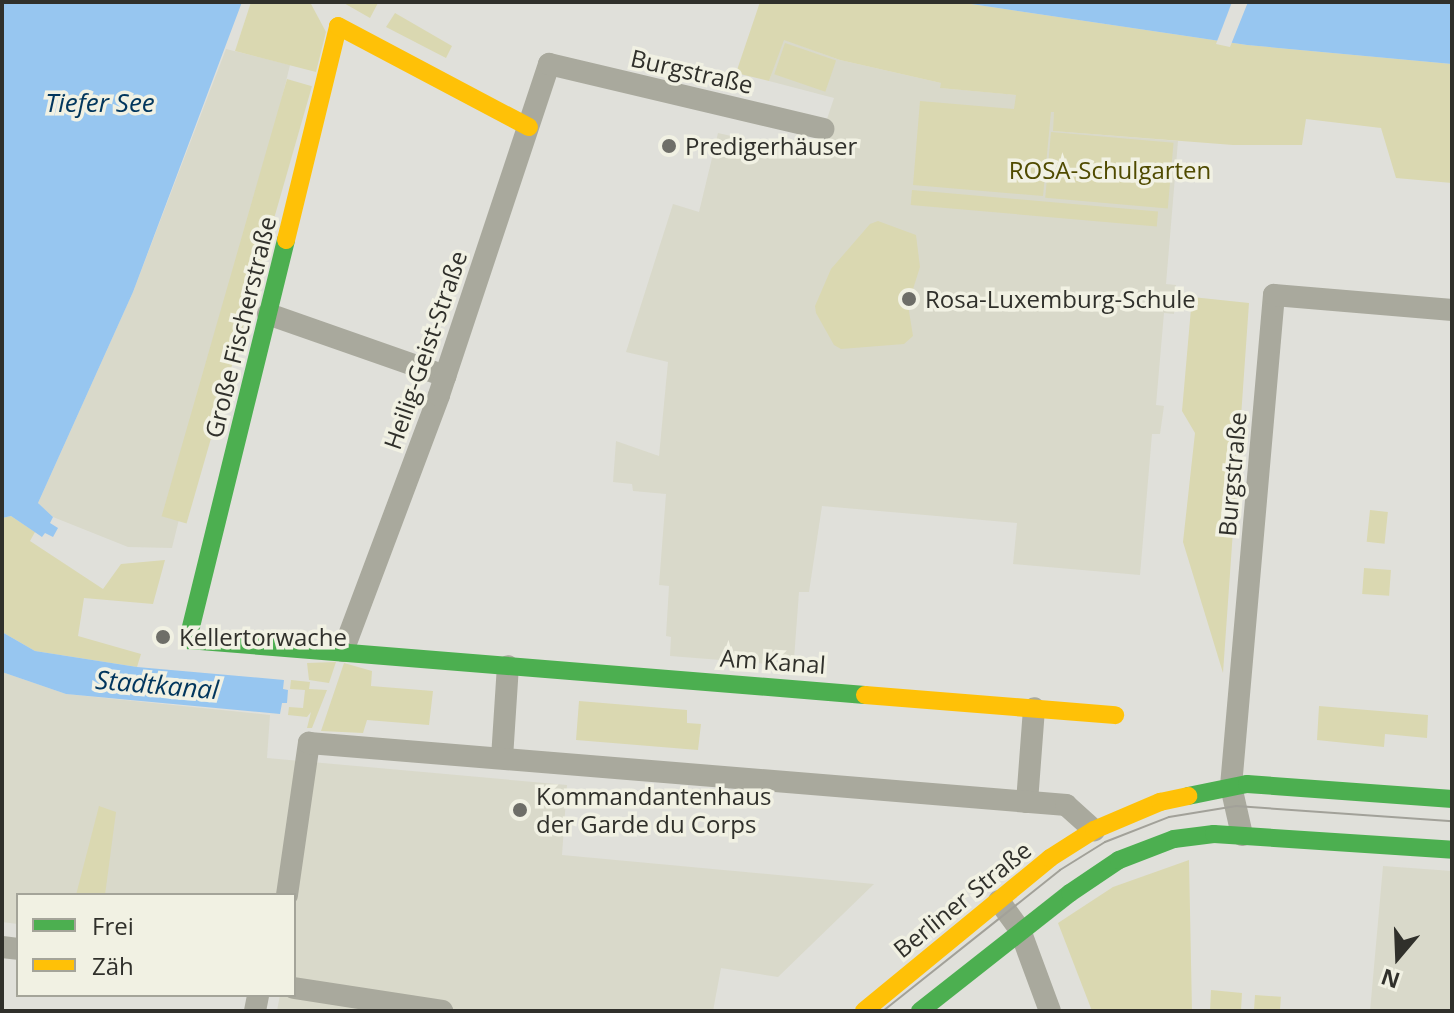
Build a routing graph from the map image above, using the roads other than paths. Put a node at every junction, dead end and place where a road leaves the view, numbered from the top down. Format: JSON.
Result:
{"nodes":[{"id":1,"x":549,"y":64,"type":"joint"},
{"id":2,"x":529,"y":127,"type":"junction"},
{"id":3,"x":823,"y":129,"type":"dead end"},
{"id":4,"x":1452,"y":310,"type":"edge"},
{"id":5,"x":268,"y":314,"type":"junction"},
{"id":6,"x":445,"y":376,"type":"junction"},
{"id":7,"x":188,"y":640,"type":"joint"},
{"id":8,"x":343,"y":651,"type":"junction"},
{"id":9,"x":508,"y":666,"type":"junction"},
{"id":10,"x":1034,"y":708,"type":"junction"},
{"id":11,"x":1115,"y":715,"type":"dead end"},
{"id":12,"x":502,"y":758,"type":"junction"},
{"id":13,"x":1231,"y":786,"type":"junction"},
{"id":14,"x":1452,"y":799,"type":"edge"},
{"id":15,"x":1027,"y":802,"type":"junction"},
{"id":16,"x":1094,"y":830,"type":"junction"},
{"id":17,"x":1242,"y":835,"type":"junction"},
{"id":18,"x":1452,"y":850,"type":"edge"},
{"id":19,"x":1119,"y":860,"type":"junction"},
{"id":20,"x":287,"y":893,"type":"edge"},
{"id":21,"x":999,"y":901,"type":"junction"},
{"id":22,"x":1020,"y":930,"type":"junction"},
{"id":23,"x":296,"y":988,"type":"edge"},
{"id":24,"x":442,"y":1011,"type":"edge"},
{"id":25,"x":864,"y":1011,"type":"edge"},
{"id":26,"x":920,"y":1011,"type":"edge"},
{"id":27,"x":1050,"y":1011,"type":"edge"}],
"edges":[{"from":1,"to":2,"type":"street","name":"Heilig-Geist-Straße"},
{"from":1,"to":3,"type":"street","name":"Burgstraße"},
{"from":2,"to":5,"type":"street","name":"Große Fischerstraße"},
{"from":2,"to":6,"type":"street","name":"Heilig-Geist-Straße"},
{"from":4,"to":13,"type":"street","name":"Burgstraße"},
{"from":5,"to":6,"type":"street"},
{"from":5,"to":7,"type":"street","name":"Große Fischerstraße"},
{"from":6,"to":8,"type":"street","name":"Heilig-Geist-Straße"},
{"from":7,"to":8,"type":"street","name":"Am Kanal"},
{"from":8,"to":9,"type":"street","name":"Am Kanal"},
{"from":9,"to":10,"type":"street","name":"Am Kanal"},
{"from":9,"to":12,"type":"street"},
{"from":10,"to":11,"type":"street","name":"Am Kanal"},
{"from":10,"to":15,"type":"street"},
{"from":12,"to":15,"type":"street"},
{"from":12,"to":20,"type":"street"},
{"from":13,"to":14,"type":"street"},
{"from":13,"to":16,"type":"street"},
{"from":13,"to":17,"type":"street","name":"Burgstraße"},
{"from":15,"to":16,"type":"street"},
{"from":16,"to":19,"type":"street"},
{"from":16,"to":21,"type":"street","name":"Berliner Straße"},
{"from":17,"to":18,"type":"street"},
{"from":17,"to":19,"type":"street"},
{"from":19,"to":22,"type":"street"},
{"from":21,"to":22,"type":"street"},
{"from":21,"to":25,"type":"street","name":"Berliner Straße"},
{"from":22,"to":26,"type":"street"},
{"from":22,"to":27,"type":"street"},
{"from":23,"to":24,"type":"street"}]}
